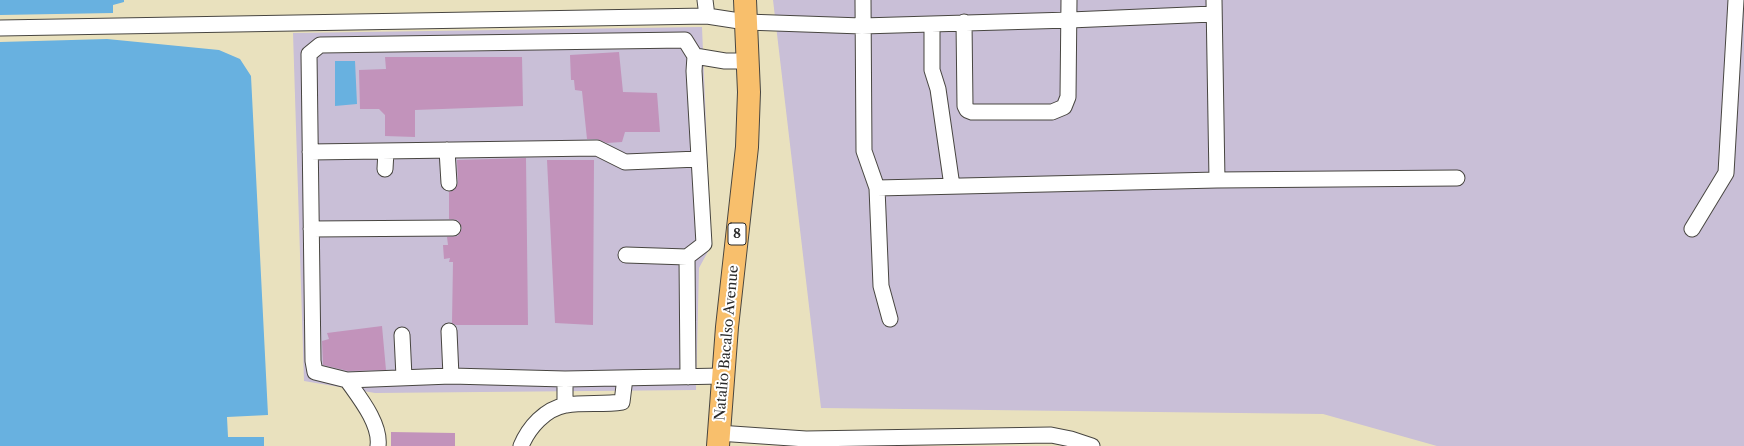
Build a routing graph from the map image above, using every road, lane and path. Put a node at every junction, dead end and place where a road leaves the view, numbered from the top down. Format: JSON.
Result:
{"nodes":[{"id":1,"x":705,"y":0,"type":"edge"},
{"id":2,"x":745,"y":0,"type":"edge"},
{"id":3,"x":863,"y":0,"type":"edge"},
{"id":4,"x":1069,"y":0,"type":"edge"},
{"id":5,"x":1736,"y":0,"type":"edge"},
{"id":6,"x":1213,"y":7,"type":"edge"},
{"id":7,"x":707,"y":16,"type":"junction"},
{"id":8,"x":1070,"y":20,"type":"junction"},
{"id":9,"x":746,"y":22,"type":"junction"},
{"id":10,"x":964,"y":22,"type":"junction"},
{"id":11,"x":932,"y":24,"type":"junction"},
{"id":12,"x":862,"y":26,"type":"junction"},
{"id":13,"x":0,"y":28,"type":"edge"},
{"id":14,"x":695,"y":56,"type":"junction"},
{"id":15,"x":748,"y":61,"type":"junction"},
{"id":16,"x":447,"y":150,"type":"junction"},
{"id":17,"x":386,"y":151,"type":"junction"},
{"id":18,"x":310,"y":152,"type":"junction"},
{"id":19,"x":699,"y":159,"type":"junction"},
{"id":20,"x":385,"y":169,"type":"dead end"},
{"id":21,"x":1457,"y":178,"type":"dead end"},
{"id":22,"x":1218,"y":180,"type":"junction"},
{"id":23,"x":449,"y":183,"type":"dead end"},
{"id":24,"x":952,"y":186,"type":"junction"},
{"id":25,"x":877,"y":188,"type":"junction"},
{"id":26,"x":453,"y":228,"type":"dead end"},
{"id":27,"x":311,"y":229,"type":"junction"},
{"id":28,"x":1692,"y":229,"type":"dead end"},
{"id":29,"x":626,"y":255,"type":"dead end"},
{"id":30,"x":687,"y":257,"type":"junction"},
{"id":31,"x":890,"y":319,"type":"dead end"},
{"id":32,"x":448,"y":331,"type":"dead end"},
{"id":33,"x":402,"y":335,"type":"dead end"},
{"id":34,"x":451,"y":376,"type":"junction"},
{"id":35,"x":723,"y":376,"type":"junction"},
{"id":36,"x":404,"y":377,"type":"junction"},
{"id":37,"x":688,"y":377,"type":"junction"},
{"id":38,"x":625,"y":378,"type":"junction"},
{"id":39,"x":565,"y":379,"type":"junction"},
{"id":40,"x":347,"y":380,"type":"junction"},
{"id":41,"x":565,"y":405,"type":"junction"},
{"id":42,"x":718,"y":439,"type":"edge"},
{"id":43,"x":1000,"y":441,"type":"edge"},
{"id":44,"x":806,"y":443,"type":"edge"},
{"id":45,"x":378,"y":446,"type":"edge"},
{"id":46,"x":521,"y":446,"type":"edge"},
{"id":47,"x":1092,"y":446,"type":"edge"}],
"edges":[{"from":1,"to":7,"type":"street"},
{"from":2,"to":9,"type":"highway","name":"Natalio Bacalso Avenue","number":"8"},
{"from":3,"to":12,"type":"street"},
{"from":4,"to":8,"type":"street"},
{"from":5,"to":28,"type":"street"},
{"from":6,"to":8,"type":"street"},
{"from":6,"to":22,"type":"street"},
{"from":7,"to":9,"type":"street"},
{"from":7,"to":13,"type":"street"},
{"from":8,"to":10,"type":"street"},
{"from":8,"to":10,"type":"street"},
{"from":9,"to":12,"type":"street"},
{"from":9,"to":15,"type":"highway","name":"Natalio Bacalso Avenue","number":"8"},
{"from":10,"to":11,"type":"street"},
{"from":11,"to":12,"type":"street"},
{"from":11,"to":24,"type":"street"},
{"from":12,"to":25,"type":"street"},
{"from":14,"to":15,"type":"street"},
{"from":14,"to":18,"type":"street"},
{"from":14,"to":19,"type":"street"},
{"from":15,"to":35,"type":"highway","name":"Natalio Bacalso Avenue","number":"8"},
{"from":16,"to":17,"type":"street"},
{"from":16,"to":19,"type":"street"},
{"from":16,"to":23,"type":"street"},
{"from":17,"to":18,"type":"street"},
{"from":17,"to":20,"type":"street"},
{"from":18,"to":27,"type":"street"},
{"from":19,"to":30,"type":"street"},
{"from":21,"to":22,"type":"street"},
{"from":22,"to":24,"type":"street"},
{"from":24,"to":25,"type":"street"},
{"from":25,"to":31,"type":"street"},
{"from":26,"to":27,"type":"street"},
{"from":27,"to":40,"type":"street"},
{"from":29,"to":30,"type":"street"},
{"from":30,"to":37,"type":"street"},
{"from":32,"to":34,"type":"street"},
{"from":33,"to":36,"type":"street"},
{"from":34,"to":36,"type":"street"},
{"from":34,"to":39,"type":"street"},
{"from":35,"to":37,"type":"street"},
{"from":35,"to":42,"type":"highway","name":"Natalio Bacalso Avenue","number":"8"},
{"from":36,"to":40,"type":"street"},
{"from":37,"to":38,"type":"street"},
{"from":38,"to":39,"type":"street"},
{"from":38,"to":41,"type":"street"},
{"from":39,"to":41,"type":"street"},
{"from":40,"to":45,"type":"street"},
{"from":41,"to":46,"type":"street"},
{"from":42,"to":44,"type":"street"},
{"from":43,"to":44,"type":"street"},
{"from":43,"to":47,"type":"street"}]}
